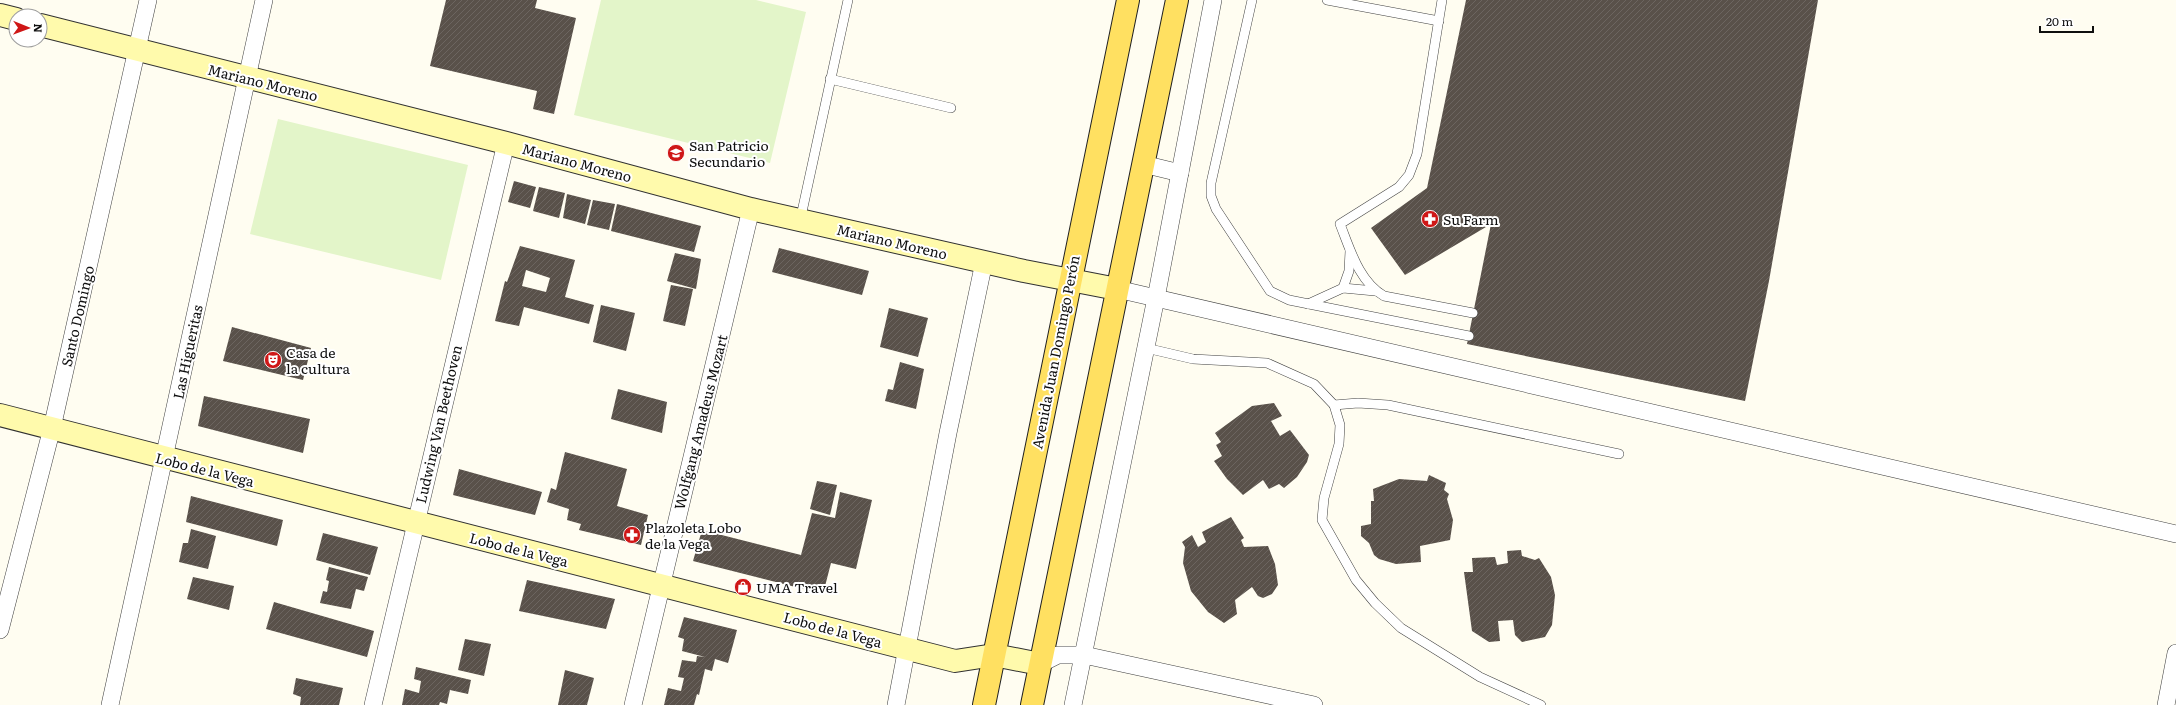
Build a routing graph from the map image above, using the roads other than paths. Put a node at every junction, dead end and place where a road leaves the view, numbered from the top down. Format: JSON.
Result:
{"nodes":[{"id":1,"x":148,"y":0,"type":"edge"},
{"id":2,"x":264,"y":0,"type":"edge"},
{"id":3,"x":848,"y":0,"type":"edge"},
{"id":4,"x":1128,"y":0,"type":"edge"},
{"id":5,"x":1176,"y":0,"type":"edge"},
{"id":6,"x":1213,"y":0,"type":"edge"},
{"id":7,"x":1252,"y":0,"type":"edge"},
{"id":8,"x":1327,"y":0,"type":"edge"},
{"id":9,"x":1442,"y":0,"type":"edge"},
{"id":10,"x":1439,"y":21,"type":"junction"},
{"id":11,"x":48,"y":27,"type":"edge"},
{"id":12,"x":136,"y":49,"type":"junction"},
{"id":13,"x":247,"y":79,"type":"junction"},
{"id":14,"x":830,"y":79,"type":"junction"},
{"id":15,"x":951,"y":108,"type":"dead end"},
{"id":16,"x":506,"y":143,"type":"junction"},
{"id":17,"x":1143,"y":164,"type":"junction"},
{"id":18,"x":1180,"y":173,"type":"junction"},
{"id":19,"x":751,"y":209,"type":"junction"},
{"id":20,"x":800,"y":221,"type":"junction"},
{"id":21,"x":1350,"y":248,"type":"junction"},
{"id":22,"x":984,"y":262,"type":"junction"},
{"id":23,"x":1070,"y":279,"type":"junction"},
{"id":24,"x":1343,"y":288,"type":"junction"},
{"id":25,"x":1117,"y":289,"type":"junction"},
{"id":26,"x":1375,"y":291,"type":"junction"},
{"id":27,"x":1156,"y":298,"type":"junction"},
{"id":28,"x":1308,"y":304,"type":"junction"},
{"id":29,"x":1473,"y":313,"type":"dead end"},
{"id":30,"x":1469,"y":336,"type":"dead end"},
{"id":31,"x":1146,"y":348,"type":"junction"},
{"id":32,"x":1334,"y":405,"type":"junction"},
{"id":33,"x":0,"y":415,"type":"edge"},
{"id":34,"x":52,"y":428,"type":"junction"},
{"id":35,"x":1619,"y":454,"type":"dead end"},
{"id":36,"x":164,"y":458,"type":"junction"},
{"id":37,"x":415,"y":523,"type":"junction"},
{"id":38,"x":2176,"y":534,"type":"edge"},
{"id":39,"x":661,"y":584,"type":"junction"},
{"id":40,"x":0,"y":630,"type":"edge"},
{"id":41,"x":906,"y":648,"type":"junction"},
{"id":42,"x":2176,"y":653,"type":"edge"},
{"id":43,"x":994,"y":655,"type":"junction"},
{"id":44,"x":1084,"y":655,"type":"junction"},
{"id":45,"x":1040,"y":664,"type":"junction"},
{"id":46,"x":110,"y":705,"type":"edge"},
{"id":47,"x":372,"y":705,"type":"edge"},
{"id":48,"x":633,"y":705,"type":"edge"},
{"id":49,"x":896,"y":705,"type":"edge"},
{"id":50,"x":984,"y":705,"type":"edge"},
{"id":51,"x":1032,"y":705,"type":"edge"},
{"id":52,"x":1073,"y":705,"type":"edge"},
{"id":53,"x":1314,"y":705,"type":"edge"},
{"id":54,"x":1541,"y":705,"type":"edge"},
{"id":55,"x":2166,"y":705,"type":"edge"}],
"edges":[{"from":1,"to":12,"type":"street","name":"Santo Domingo"},
{"from":2,"to":13,"type":"street","name":"Las Higueritas"},
{"from":3,"to":14,"type":"lane"},
{"from":4,"to":23,"type":"main road","name":"Avenida Juan Domingo Perón"},
{"from":5,"to":17,"type":"main road"},
{"from":6,"to":18,"type":"street"},
{"from":7,"to":28,"type":"lane"},
{"from":8,"to":10,"type":"lane"},
{"from":9,"to":10,"type":"lane"},
{"from":10,"to":21,"type":"lane"},
{"from":11,"to":12,"type":"street","name":"Mariano Moreno"},
{"from":12,"to":13,"type":"street","name":"Mariano Moreno"},
{"from":12,"to":34,"type":"street","name":"Santo Domingo"},
{"from":13,"to":16,"type":"street","name":"Mariano Moreno"},
{"from":13,"to":36,"type":"street","name":"Las Higueritas"},
{"from":14,"to":15,"type":"lane"},
{"from":14,"to":20,"type":"lane"},
{"from":16,"to":19,"type":"street","name":"Mariano Moreno"},
{"from":16,"to":37,"type":"street","name":"Ludwing Van Beethoven"},
{"from":17,"to":18,"type":"street"},
{"from":17,"to":25,"type":"main road"},
{"from":18,"to":27,"type":"street"},
{"from":19,"to":20,"type":"street","name":"Mariano Moreno"},
{"from":19,"to":39,"type":"street","name":"Wolfgang Amadeus Mozart"},
{"from":20,"to":22,"type":"street","name":"Mariano Moreno"},
{"from":21,"to":24,"type":"lane"},
{"from":21,"to":26,"type":"lane"},
{"from":22,"to":23,"type":"street","name":"Mariano Moreno"},
{"from":22,"to":41,"type":"street"},
{"from":23,"to":25,"type":"street","name":"Mariano Moreno"},
{"from":23,"to":43,"type":"main road","name":"Avenida Juan Domingo Perón"},
{"from":24,"to":26,"type":"lane"},
{"from":24,"to":28,"type":"lane"},
{"from":25,"to":27,"type":"street"},
{"from":25,"to":45,"type":"main road"},
{"from":26,"to":29,"type":"lane"},
{"from":27,"to":31,"type":"street"},
{"from":27,"to":38,"type":"street"},
{"from":28,"to":30,"type":"lane"},
{"from":31,"to":32,"type":"lane"},
{"from":31,"to":44,"type":"street"},
{"from":32,"to":35,"type":"lane"},
{"from":32,"to":54,"type":"lane"},
{"from":33,"to":34,"type":"street","name":"Lobo de la Vega"},
{"from":34,"to":36,"type":"street","name":"Lobo de la Vega"},
{"from":34,"to":40,"type":"street","name":"Santo Domingo"},
{"from":36,"to":37,"type":"street","name":"Lobo de la Vega"},
{"from":36,"to":46,"type":"street","name":"Las Higueritas"},
{"from":37,"to":39,"type":"street","name":"Lobo de la Vega"},
{"from":37,"to":47,"type":"street","name":"Ludwing Van Beethoven"},
{"from":39,"to":41,"type":"street","name":"Lobo de la Vega"},
{"from":39,"to":48,"type":"street","name":"Wolfgang Amadeus Mozart"},
{"from":41,"to":43,"type":"street","name":"Lobo de la Vega"},
{"from":41,"to":49,"type":"street"},
{"from":42,"to":55,"type":"street"},
{"from":43,"to":45,"type":"street","name":"Lobo de la Vega"},
{"from":43,"to":50,"type":"main road","name":"Avenida Juan Domingo Perón"},
{"from":44,"to":45,"type":"street"},
{"from":44,"to":52,"type":"street"},
{"from":44,"to":53,"type":"street"},
{"from":45,"to":51,"type":"main road"}]}
